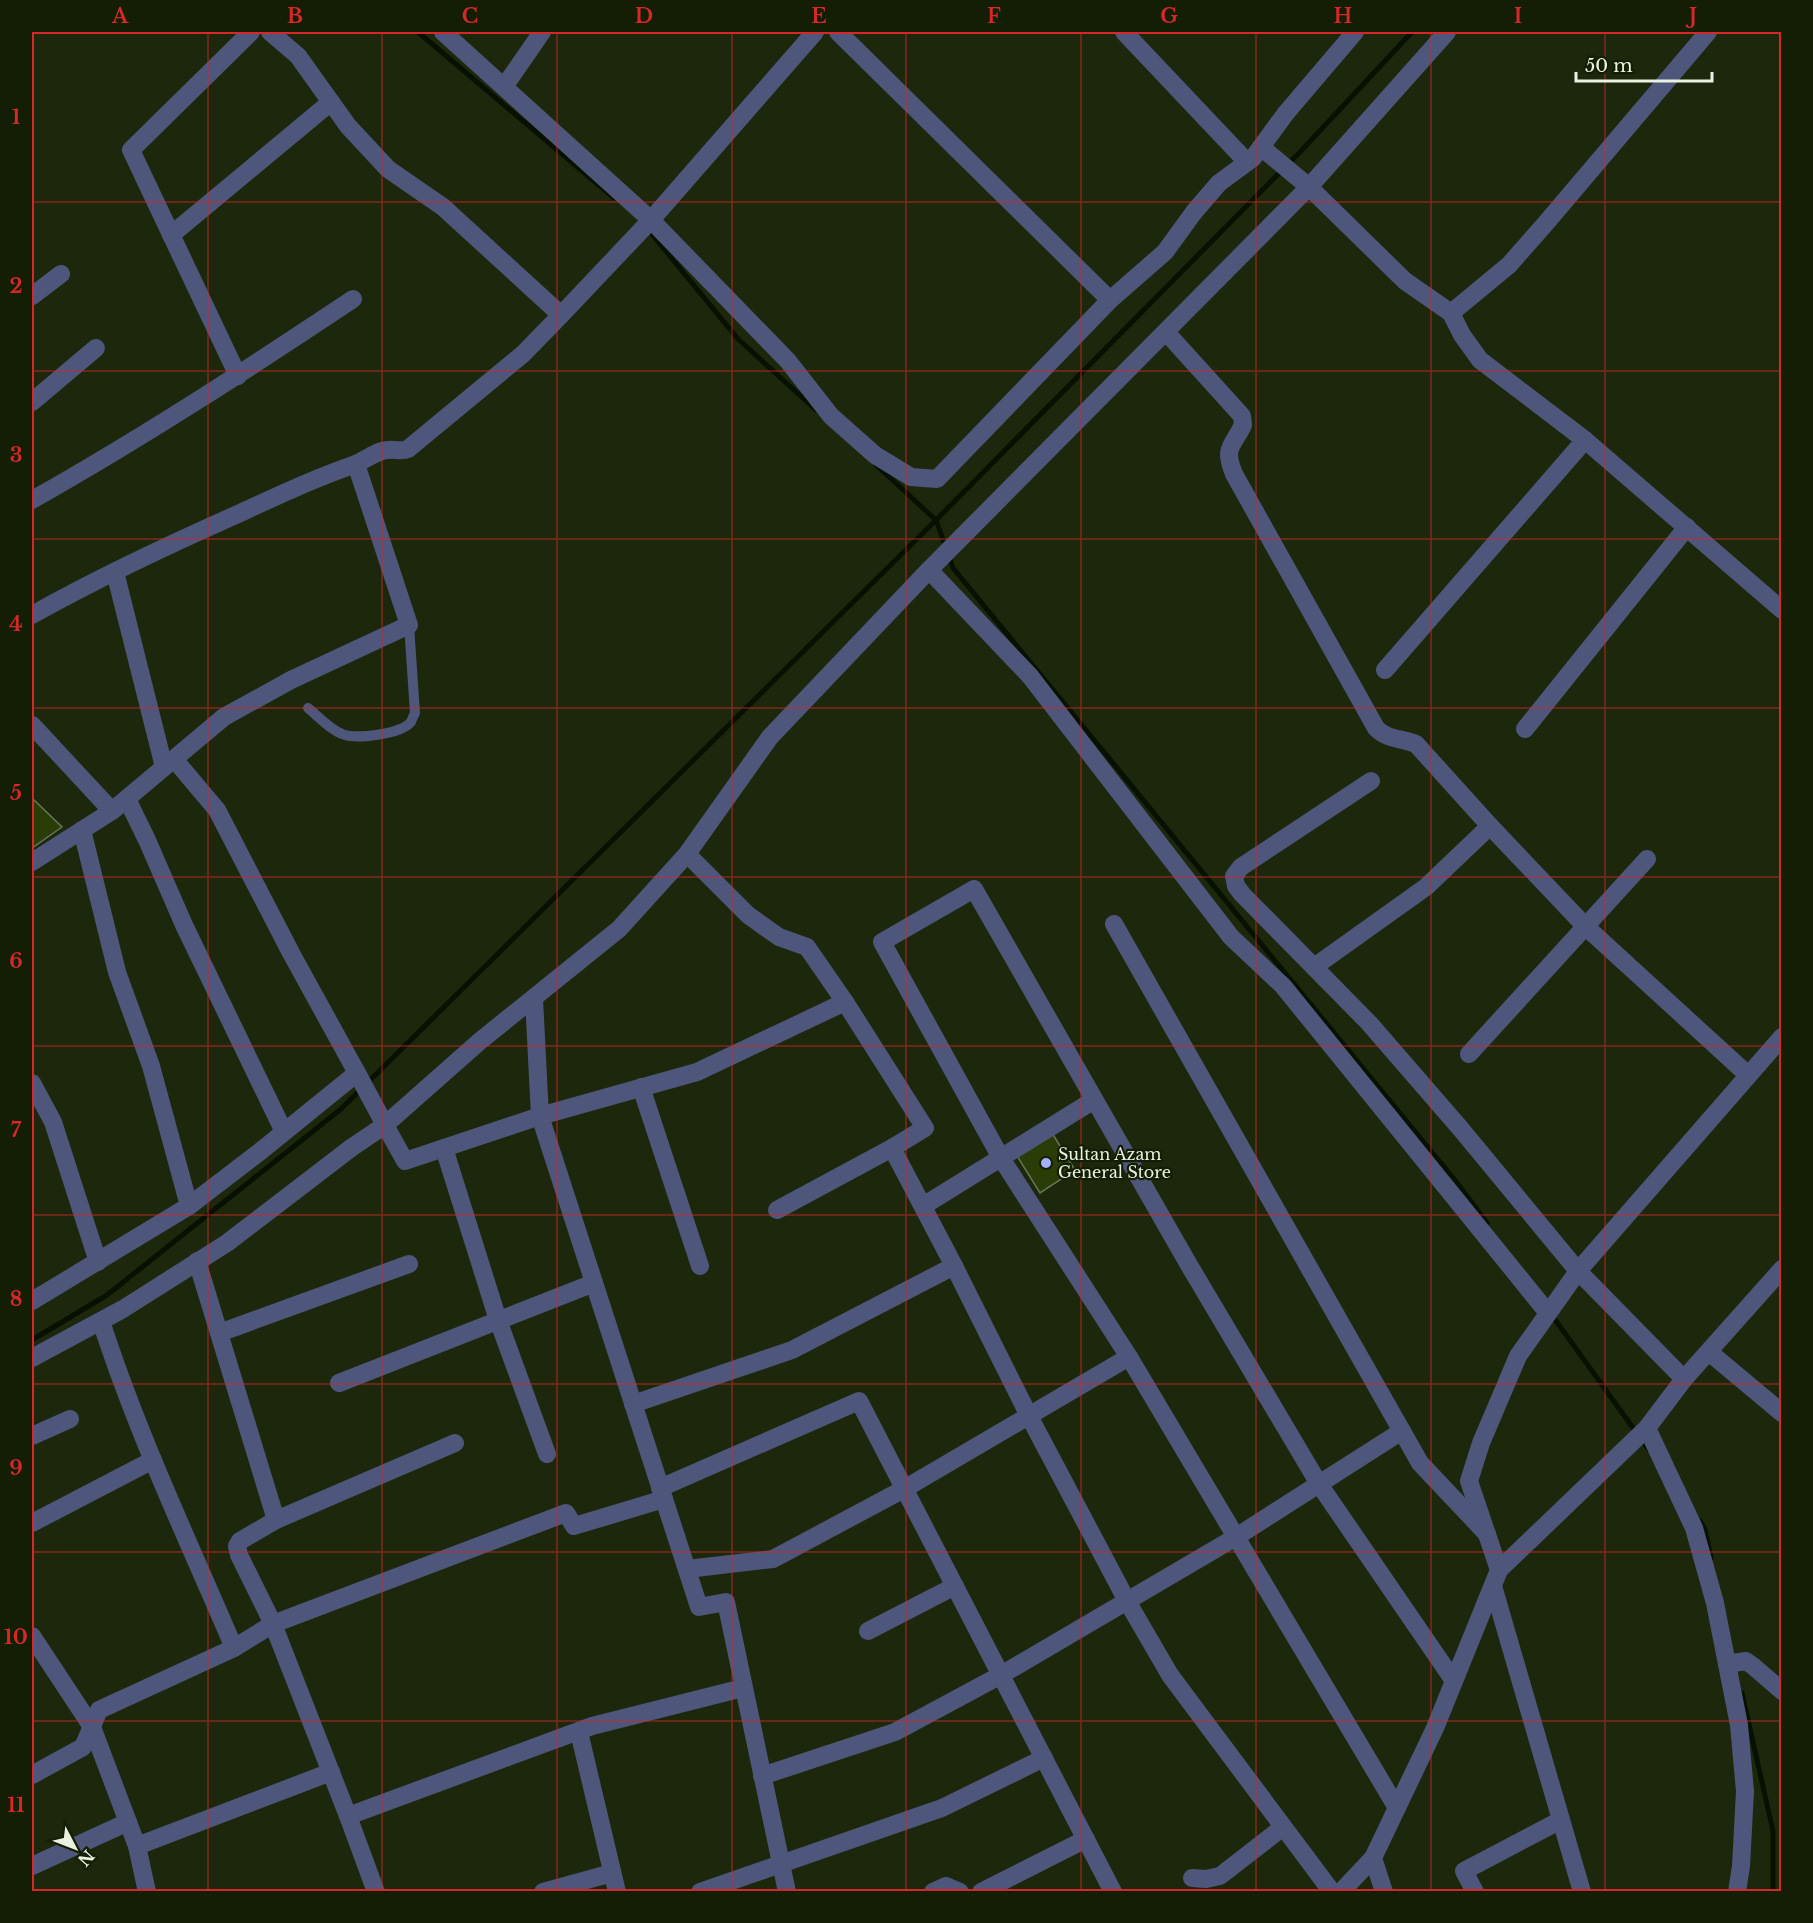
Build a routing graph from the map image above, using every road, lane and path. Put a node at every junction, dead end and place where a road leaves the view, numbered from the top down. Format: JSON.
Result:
{"nodes":[{"id":1,"x":251,"y":32,"type":"edge"},
{"id":2,"x":270,"y":32,"type":"edge"},
{"id":3,"x":444,"y":32,"type":"edge"},
{"id":4,"x":542,"y":32,"type":"edge"},
{"id":5,"x":815,"y":32,"type":"edge"},
{"id":6,"x":838,"y":32,"type":"edge"},
{"id":7,"x":1124,"y":32,"type":"edge"},
{"id":8,"x":1355,"y":32,"type":"edge"},
{"id":9,"x":1447,"y":32,"type":"edge"},
{"id":10,"x":1708,"y":32,"type":"edge"},
{"id":11,"x":504,"y":87,"type":"junction"},
{"id":12,"x":331,"y":102,"type":"junction"},
{"id":13,"x":1265,"y":150,"type":"junction"},
{"id":14,"x":1247,"y":162,"type":"junction"},
{"id":15,"x":1302,"y":182,"type":"junction"},
{"id":16,"x":651,"y":220,"type":"junction"},
{"id":17,"x":171,"y":235,"type":"junction"},
{"id":18,"x":61,"y":274,"type":"dead end"},
{"id":19,"x":32,"y":296,"type":"edge"},
{"id":20,"x":352,"y":299,"type":"dead end"},
{"id":21,"x":1110,"y":300,"type":"junction"},
{"id":22,"x":1451,"y":313,"type":"junction"},
{"id":23,"x":561,"y":315,"type":"junction"},
{"id":24,"x":1166,"y":332,"type":"junction"},
{"id":25,"x":96,"y":348,"type":"dead end"},
{"id":26,"x":238,"y":376,"type":"junction"},
{"id":27,"x":32,"y":402,"type":"edge"},
{"id":28,"x":1585,"y":440,"type":"junction"},
{"id":29,"x":356,"y":464,"type":"junction"},
{"id":30,"x":32,"y":500,"type":"edge"},
{"id":31,"x":1687,"y":527,"type":"junction"},
{"id":32,"x":928,"y":570,"type":"junction"},
{"id":33,"x":115,"y":572,"type":"junction"},
{"id":34,"x":1782,"y":610,"type":"edge"},
{"id":35,"x":32,"y":615,"type":"edge"},
{"id":36,"x":409,"y":625,"type":"junction"},
{"id":37,"x":1385,"y":670,"type":"dead end"},
{"id":38,"x":308,"y":708,"type":"dead end"},
{"id":39,"x":32,"y":724,"type":"edge"},
{"id":40,"x":1526,"y":729,"type":"dead end"},
{"id":41,"x":169,"y":763,"type":"junction"},
{"id":42,"x":1371,"y":781,"type":"dead end"},
{"id":43,"x":127,"y":799,"type":"junction"},
{"id":44,"x":112,"y":811,"type":"junction"},
{"id":45,"x":1490,"y":826,"type":"junction"},
{"id":46,"x":82,"y":830,"type":"junction"},
{"id":47,"x":687,"y":854,"type":"junction"},
{"id":48,"x":1647,"y":859,"type":"dead end"},
{"id":49,"x":32,"y":861,"type":"edge"},
{"id":50,"x":1114,"y":924,"type":"dead end"},
{"id":51,"x":1585,"y":926,"type":"junction"},
{"id":52,"x":1314,"y":967,"type":"junction"},
{"id":53,"x":534,"y":999,"type":"junction"},
{"id":54,"x":845,"y":1002,"type":"junction"},
{"id":55,"x":1782,"y":1037,"type":"edge"},
{"id":56,"x":1469,"y":1054,"type":"dead end"},
{"id":57,"x":1748,"y":1075,"type":"junction"},
{"id":58,"x":359,"y":1077,"type":"junction"},
{"id":59,"x":32,"y":1083,"type":"edge"},
{"id":60,"x":641,"y":1088,"type":"junction"},
{"id":61,"x":1094,"y":1100,"type":"junction"},
{"id":62,"x":540,"y":1116,"type":"junction"},
{"id":63,"x":381,"y":1118,"type":"junction"},
{"id":64,"x":284,"y":1132,"type":"junction"},
{"id":65,"x":444,"y":1148,"type":"junction"},
{"id":66,"x":892,"y":1148,"type":"junction"},
{"id":67,"x":1001,"y":1158,"type":"junction"},
{"id":68,"x":189,"y":1206,"type":"junction"},
{"id":69,"x":922,"y":1206,"type":"junction"},
{"id":70,"x":777,"y":1210,"type":"dead end"},
{"id":71,"x":197,"y":1261,"type":"junction"},
{"id":72,"x":98,"y":1262,"type":"junction"},
{"id":73,"x":409,"y":1264,"type":"dead end"},
{"id":74,"x":700,"y":1266,"type":"dead end"},
{"id":75,"x":954,"y":1266,"type":"junction"},
{"id":76,"x":1782,"y":1269,"type":"edge"},
{"id":77,"x":1578,"y":1271,"type":"junction"},
{"id":78,"x":594,"y":1283,"type":"junction"},
{"id":79,"x":32,"y":1301,"type":"edge"},
{"id":80,"x":1548,"y":1314,"type":"junction"},
{"id":81,"x":498,"y":1320,"type":"junction"},
{"id":82,"x":100,"y":1321,"type":"junction"},
{"id":83,"x":219,"y":1333,"type":"junction"},
{"id":84,"x":1709,"y":1352,"type":"junction"},
{"id":85,"x":1129,"y":1357,"type":"junction"},
{"id":86,"x":32,"y":1358,"type":"edge"},
{"id":87,"x":1684,"y":1379,"type":"junction"},
{"id":88,"x":339,"y":1383,"type":"dead end"},
{"id":89,"x":633,"y":1404,"type":"junction"},
{"id":90,"x":1782,"y":1413,"type":"edge"},
{"id":91,"x":1029,"y":1416,"type":"junction"},
{"id":92,"x":70,"y":1419,"type":"dead end"},
{"id":93,"x":1647,"y":1428,"type":"junction"},
{"id":94,"x":1402,"y":1431,"type":"junction"},
{"id":95,"x":32,"y":1436,"type":"edge"},
{"id":96,"x":455,"y":1443,"type":"dead end"},
{"id":97,"x":547,"y":1454,"type":"dead end"},
{"id":98,"x":153,"y":1460,"type":"junction"},
{"id":99,"x":1319,"y":1484,"type":"junction"},
{"id":100,"x":904,"y":1489,"type":"junction"},
{"id":101,"x":662,"y":1493,"type":"junction"},
{"id":102,"x":276,"y":1520,"type":"junction"},
{"id":103,"x":32,"y":1523,"type":"edge"},
{"id":104,"x":1487,"y":1534,"type":"junction"},
{"id":105,"x":1236,"y":1537,"type":"junction"},
{"id":106,"x":687,"y":1569,"type":"junction"},
{"id":107,"x":1496,"y":1578,"type":"junction"},
{"id":108,"x":955,"y":1586,"type":"junction"},
{"id":109,"x":1127,"y":1601,"type":"junction"},
{"id":110,"x":273,"y":1624,"type":"junction"},
{"id":111,"x":868,"y":1631,"type":"dead end"},
{"id":112,"x":32,"y":1636,"type":"edge"},
{"id":113,"x":234,"y":1648,"type":"junction"},
{"id":114,"x":1727,"y":1664,"type":"junction"},
{"id":115,"x":1001,"y":1675,"type":"junction"},
{"id":116,"x":1454,"y":1681,"type":"junction"},
{"id":117,"x":743,"y":1688,"type":"junction"},
{"id":118,"x":1782,"y":1691,"type":"edge"},
{"id":119,"x":92,"y":1727,"type":"junction"},
{"id":120,"x":579,"y":1732,"type":"junction"},
{"id":121,"x":1044,"y":1758,"type":"junction"},
{"id":122,"x":331,"y":1772,"type":"junction"},
{"id":123,"x":32,"y":1774,"type":"edge"},
{"id":124,"x":762,"y":1776,"type":"junction"},
{"id":125,"x":1397,"y":1808,"type":"junction"},
{"id":126,"x":348,"y":1816,"type":"junction"},
{"id":127,"x":1561,"y":1820,"type":"junction"},
{"id":128,"x":128,"y":1822,"type":"junction"},
{"id":129,"x":1283,"y":1827,"type":"junction"},
{"id":130,"x":1086,"y":1839,"type":"junction"},
{"id":131,"x":137,"y":1846,"type":"junction"},
{"id":132,"x":1373,"y":1858,"type":"junction"},
{"id":133,"x":781,"y":1863,"type":"junction"},
{"id":134,"x":32,"y":1866,"type":"edge"},
{"id":135,"x":612,"y":1873,"type":"junction"},
{"id":136,"x":1192,"y":1878,"type":"dead end"},
{"id":137,"x":147,"y":1892,"type":"edge"},
{"id":138,"x":376,"y":1892,"type":"edge"},
{"id":139,"x":543,"y":1892,"type":"edge"},
{"id":140,"x":617,"y":1892,"type":"edge"},
{"id":141,"x":699,"y":1892,"type":"edge"},
{"id":142,"x":787,"y":1892,"type":"edge"},
{"id":143,"x":933,"y":1892,"type":"edge"},
{"id":144,"x":960,"y":1892,"type":"edge"},
{"id":145,"x":981,"y":1892,"type":"edge"},
{"id":146,"x":1113,"y":1892,"type":"edge"},
{"id":147,"x":1332,"y":1892,"type":"edge"},
{"id":148,"x":1341,"y":1892,"type":"edge"},
{"id":149,"x":1384,"y":1892,"type":"edge"},
{"id":150,"x":1475,"y":1892,"type":"edge"},
{"id":151,"x":1582,"y":1892,"type":"edge"},
{"id":152,"x":1737,"y":1892,"type":"edge"}],
"edges":[{"from":1,"to":17,"type":"street"},
{"from":2,"to":12,"type":"street"},
{"from":3,"to":11,"type":"street"},
{"from":4,"to":11,"type":"street"},
{"from":5,"to":16,"type":"street"},
{"from":6,"to":21,"type":"street"},
{"from":7,"to":14,"type":"street"},
{"from":8,"to":13,"type":"street"},
{"from":9,"to":15,"type":"street"},
{"from":10,"to":22,"type":"street"},
{"from":11,"to":16,"type":"street"},
{"from":12,"to":17,"type":"street"},
{"from":12,"to":23,"type":"street"},
{"from":13,"to":14,"type":"street"},
{"from":13,"to":15,"type":"street"},
{"from":14,"to":21,"type":"street"},
{"from":15,"to":22,"type":"street"},
{"from":15,"to":24,"type":"street"},
{"from":16,"to":21,"type":"street"},
{"from":16,"to":23,"type":"street"},
{"from":17,"to":26,"type":"street"},
{"from":18,"to":19,"type":"street"},
{"from":20,"to":26,"type":"street"},
{"from":22,"to":28,"type":"street"},
{"from":23,"to":29,"type":"street"},
{"from":24,"to":32,"type":"street"},
{"from":24,"to":45,"type":"street"},
{"from":25,"to":27,"type":"street"},
{"from":26,"to":30,"type":"street"},
{"from":28,"to":31,"type":"street"},
{"from":28,"to":37,"type":"street"},
{"from":29,"to":33,"type":"street"},
{"from":29,"to":36,"type":"street"},
{"from":31,"to":34,"type":"street"},
{"from":31,"to":40,"type":"street"},
{"from":32,"to":47,"type":"street"},
{"from":32,"to":80,"type":"street"},
{"from":33,"to":35,"type":"street"},
{"from":33,"to":41,"type":"street"},
{"from":36,"to":38,"type":"lane"},
{"from":36,"to":41,"type":"street"},
{"from":39,"to":44,"type":"street"},
{"from":41,"to":43,"type":"street"},
{"from":41,"to":58,"type":"street"},
{"from":42,"to":52,"type":"street"},
{"from":43,"to":44,"type":"street"},
{"from":43,"to":64,"type":"street"},
{"from":44,"to":46,"type":"street"},
{"from":45,"to":51,"type":"street"},
{"from":45,"to":52,"type":"street"},
{"from":46,"to":49,"type":"street"},
{"from":46,"to":68,"type":"street"},
{"from":47,"to":53,"type":"street"},
{"from":47,"to":54,"type":"street"},
{"from":48,"to":51,"type":"street"},
{"from":50,"to":94,"type":"street"},
{"from":51,"to":56,"type":"street"},
{"from":51,"to":57,"type":"street"},
{"from":52,"to":77,"type":"street"},
{"from":53,"to":62,"type":"street"},
{"from":53,"to":63,"type":"street"},
{"from":54,"to":60,"type":"street"},
{"from":54,"to":66,"type":"street"},
{"from":55,"to":57,"type":"street"},
{"from":57,"to":77,"type":"street"},
{"from":58,"to":63,"type":"street"},
{"from":58,"to":64,"type":"street"},
{"from":59,"to":72,"type":"street"},
{"from":60,"to":62,"type":"street"},
{"from":60,"to":74,"type":"street"},
{"from":61,"to":67,"type":"street"},
{"from":61,"to":67,"type":"street"},
{"from":61,"to":99,"type":"street"},
{"from":62,"to":65,"type":"street"},
{"from":62,"to":78,"type":"street"},
{"from":63,"to":65,"type":"street"},
{"from":63,"to":71,"type":"street"},
{"from":64,"to":68,"type":"street"},
{"from":65,"to":81,"type":"street"},
{"from":66,"to":69,"type":"street"},
{"from":66,"to":70,"type":"street"},
{"from":67,"to":69,"type":"street"},
{"from":67,"to":85,"type":"street"},
{"from":68,"to":72,"type":"street"},
{"from":69,"to":75,"type":"street"},
{"from":71,"to":82,"type":"street"},
{"from":71,"to":83,"type":"street"},
{"from":72,"to":79,"type":"street"},
{"from":73,"to":83,"type":"street"},
{"from":75,"to":89,"type":"street"},
{"from":75,"to":91,"type":"street"},
{"from":76,"to":84,"type":"street"},
{"from":77,"to":80,"type":"street"},
{"from":77,"to":87,"type":"street"},
{"from":78,"to":81,"type":"street"},
{"from":78,"to":89,"type":"street"},
{"from":80,"to":104,"type":"street"},
{"from":81,"to":88,"type":"street"},
{"from":81,"to":97,"type":"street"},
{"from":82,"to":86,"type":"street"},
{"from":82,"to":98,"type":"street"},
{"from":83,"to":102,"type":"street"},
{"from":84,"to":87,"type":"street"},
{"from":84,"to":90,"type":"street"},
{"from":85,"to":91,"type":"street"},
{"from":85,"to":105,"type":"street"},
{"from":87,"to":93,"type":"street"},
{"from":89,"to":101,"type":"street"},
{"from":91,"to":100,"type":"street"},
{"from":91,"to":109,"type":"street"},
{"from":92,"to":95,"type":"street"},
{"from":93,"to":107,"type":"street"},
{"from":93,"to":114,"type":"street"},
{"from":94,"to":99,"type":"street"},
{"from":94,"to":104,"type":"street"},
{"from":96,"to":102,"type":"street"},
{"from":98,"to":103,"type":"street"},
{"from":98,"to":113,"type":"street"},
{"from":99,"to":105,"type":"street"},
{"from":99,"to":116,"type":"street"},
{"from":100,"to":101,"type":"street"},
{"from":100,"to":106,"type":"street"},
{"from":100,"to":108,"type":"street"},
{"from":101,"to":106,"type":"street"},
{"from":101,"to":110,"type":"street"},
{"from":102,"to":110,"type":"street"},
{"from":104,"to":107,"type":"street"},
{"from":105,"to":109,"type":"street"},
{"from":105,"to":125,"type":"street"},
{"from":106,"to":117,"type":"street"},
{"from":107,"to":116,"type":"street"},
{"from":107,"to":127,"type":"street"},
{"from":108,"to":111,"type":"street"},
{"from":108,"to":115,"type":"street"},
{"from":109,"to":115,"type":"street"},
{"from":109,"to":129,"type":"street"},
{"from":110,"to":113,"type":"street"},
{"from":110,"to":122,"type":"street"},
{"from":112,"to":119,"type":"street"},
{"from":113,"to":119,"type":"street"},
{"from":114,"to":118,"type":"street"},
{"from":114,"to":152,"type":"street"},
{"from":115,"to":121,"type":"street"},
{"from":115,"to":124,"type":"street"},
{"from":116,"to":125,"type":"street"},
{"from":117,"to":120,"type":"street"},
{"from":117,"to":124,"type":"street"},
{"from":119,"to":123,"type":"street"},
{"from":119,"to":128,"type":"street"},
{"from":120,"to":126,"type":"street"},
{"from":120,"to":135,"type":"street"},
{"from":121,"to":130,"type":"street"},
{"from":121,"to":133,"type":"street"},
{"from":122,"to":126,"type":"street"},
{"from":122,"to":131,"type":"street"},
{"from":124,"to":133,"type":"street"},
{"from":125,"to":132,"type":"street"},
{"from":126,"to":138,"type":"street"},
{"from":127,"to":150,"type":"street"},
{"from":127,"to":151,"type":"street"},
{"from":128,"to":131,"type":"street"},
{"from":128,"to":134,"type":"street"},
{"from":129,"to":136,"type":"street"},
{"from":129,"to":147,"type":"street"},
{"from":130,"to":145,"type":"street"},
{"from":130,"to":146,"type":"street"},
{"from":131,"to":137,"type":"street"},
{"from":132,"to":148,"type":"street"},
{"from":132,"to":149,"type":"street"},
{"from":133,"to":141,"type":"street"},
{"from":133,"to":142,"type":"street"},
{"from":135,"to":139,"type":"street"},
{"from":135,"to":140,"type":"street"},
{"from":143,"to":144,"type":"street"}]}
